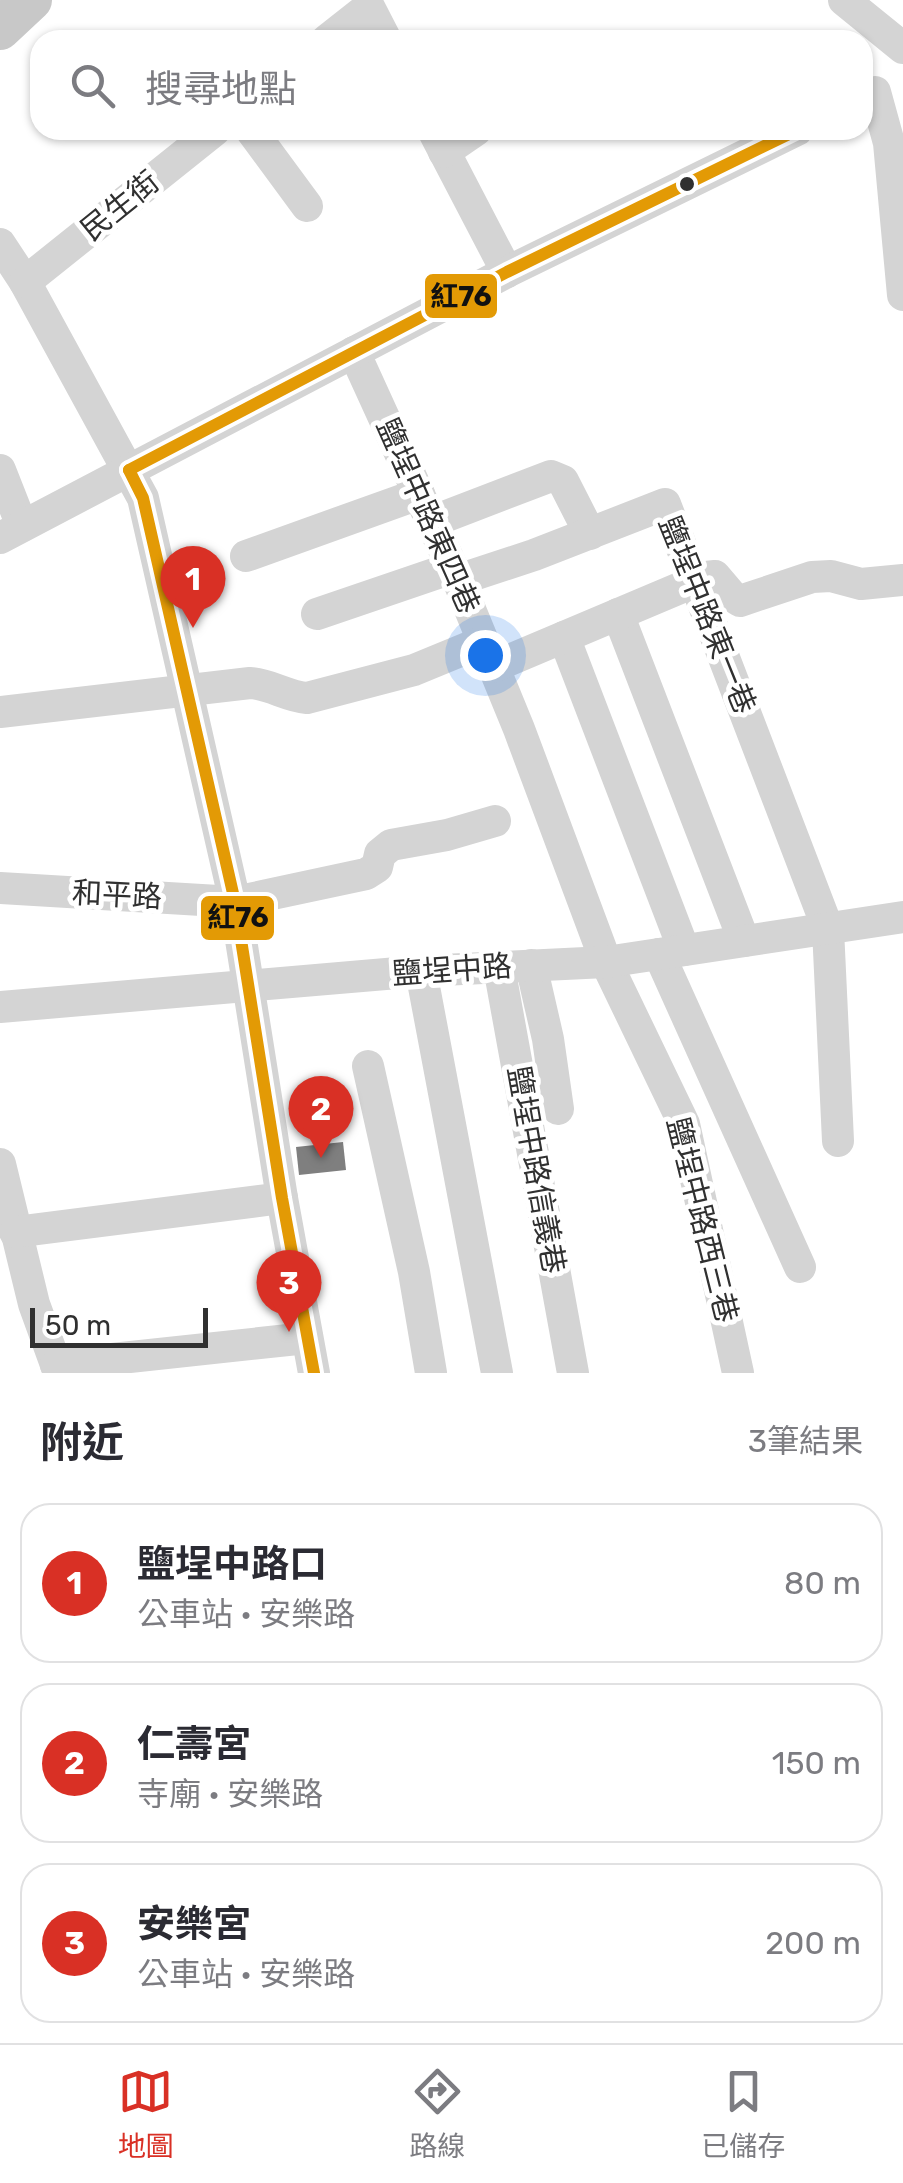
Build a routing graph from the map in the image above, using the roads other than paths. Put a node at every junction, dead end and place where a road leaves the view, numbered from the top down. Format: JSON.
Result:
{"nodes":[{"id":1,"x":31,"y":0,"type":"edge"},
{"id":2,"x":844,"y":0,"type":"edge"},
{"id":3,"x":0,"y":29,"type":"edge"},
{"id":4,"x":339,"y":30,"type":"edge"},
{"id":5,"x":381,"y":30,"type":"edge"},
{"id":6,"x":903,"y":48,"type":"edge"},
{"id":7,"x":880,"y":89,"type":"edge"},
{"id":8,"x":202,"y":140,"type":"edge"},
{"id":9,"x":258,"y":140,"type":"edge"},
{"id":10,"x":777,"y":140,"type":"edge"},
{"id":11,"x":438,"y":141,"type":"edge"},
{"id":12,"x":307,"y":206,"type":"dead end"},
{"id":13,"x":0,"y":244,"type":"edge"},
{"id":14,"x":507,"y":272,"type":"junction"},
{"id":15,"x":25,"y":282,"type":"junction"},
{"id":16,"x":903,"y":295,"type":"edge"},
{"id":17,"x":354,"y":352,"type":"junction"},
{"id":18,"x":0,"y":470,"type":"edge"},
{"id":19,"x":129,"y":470,"type":"junction"},
{"id":20,"x":425,"y":508,"type":"junction"},
{"id":21,"x":11,"y":532,"type":"edge"},
{"id":22,"x":590,"y":534,"type":"junction"},
{"id":23,"x":246,"y":556,"type":"dead end"},
{"id":24,"x":455,"y":574,"type":"junction"},
{"id":25,"x":695,"y":580,"type":"junction"},
{"id":26,"x":903,"y":580,"type":"edge"},
{"id":27,"x":318,"y":614,"type":"dead end"},
{"id":28,"x":618,"y":614,"type":"junction"},
{"id":29,"x":564,"y":637,"type":"junction"},
{"id":30,"x":488,"y":655,"type":"junction"},
{"id":31,"x":189,"y":692,"type":"junction"},
{"id":32,"x":0,"y":712,"type":"edge"},
{"id":33,"x":495,"y":821,"type":"dead end"},
{"id":34,"x":0,"y":888,"type":"edge"},
{"id":35,"x":235,"y":902,"type":"junction"},
{"id":36,"x":903,"y":917,"type":"edge"},
{"id":37,"x":828,"y":929,"type":"junction"},
{"id":38,"x":744,"y":941,"type":"junction"},
{"id":39,"x":672,"y":952,"type":"junction"},
{"id":40,"x":606,"y":962,"type":"junction"},
{"id":41,"x":515,"y":966,"type":"junction"},
{"id":42,"x":421,"y":971,"type":"junction"},
{"id":43,"x":250,"y":985,"type":"junction"},
{"id":44,"x":0,"y":1007,"type":"edge"},
{"id":45,"x":368,"y":1066,"type":"dead end"},
{"id":46,"x":558,"y":1109,"type":"dead end"},
{"id":47,"x":838,"y":1141,"type":"dead end"},
{"id":48,"x":0,"y":1164,"type":"edge"},
{"id":49,"x":282,"y":1198,"type":"junction"},
{"id":50,"x":15,"y":1232,"type":"junction"},
{"id":51,"x":800,"y":1267,"type":"dead end"},
{"id":52,"x":308,"y":1338,"type":"junction"},
{"id":53,"x":58,"y":1369,"type":"edge"},
{"id":54,"x":314,"y":1373,"type":"edge"},
{"id":55,"x":431,"y":1373,"type":"edge"},
{"id":56,"x":497,"y":1373,"type":"edge"},
{"id":57,"x":573,"y":1373,"type":"edge"},
{"id":58,"x":738,"y":1373,"type":"edge"}],
"edges":[{"from":1,"to":3,"type":"main road"},
{"from":2,"to":6,"type":"street"},
{"from":4,"to":5,"type":"street"},
{"from":7,"to":16,"type":"street"},
{"from":8,"to":15,"type":"street","name":"民生街"},
{"from":9,"to":12,"type":"street"},
{"from":10,"to":14,"type":"street"},
{"from":11,"to":14,"type":"street"},
{"from":13,"to":15,"type":"street"},
{"from":14,"to":17,"type":"street"},
{"from":15,"to":19,"type":"street"},
{"from":17,"to":19,"type":"street"},
{"from":17,"to":20,"type":"street","name":"鹽埕中路東四巷"},
{"from":18,"to":21,"type":"street"},
{"from":19,"to":21,"type":"street"},
{"from":19,"to":31,"type":"street"},
{"from":20,"to":22,"type":"street"},
{"from":20,"to":23,"type":"street"},
{"from":20,"to":24,"type":"street","name":"鹽埕中路東四巷"},
{"from":22,"to":24,"type":"street","name":"鹽埕中路東一巷"},
{"from":22,"to":25,"type":"street","name":"鹽埕中路東一巷"},
{"from":24,"to":27,"type":"street","name":"鹽埕中路東一巷"},
{"from":24,"to":30,"type":"street","name":"鹽埕中路東四巷"},
{"from":25,"to":26,"type":"street"},
{"from":25,"to":28,"type":"street"},
{"from":25,"to":37,"type":"street","name":"鹽埕中路東一巷"},
{"from":28,"to":29,"type":"street"},
{"from":28,"to":38,"type":"street"},
{"from":29,"to":30,"type":"street"},
{"from":29,"to":39,"type":"street"},
{"from":30,"to":31,"type":"street"},
{"from":30,"to":40,"type":"street","name":"鹽埕中路東四巷"},
{"from":31,"to":32,"type":"street"},
{"from":31,"to":35,"type":"street"},
{"from":33,"to":35,"type":"street","name":"和平路"},
{"from":34,"to":35,"type":"street","name":"和平路"},
{"from":35,"to":43,"type":"street"},
{"from":36,"to":37,"type":"street","name":"鹽埕中路"},
{"from":37,"to":38,"type":"street","name":"鹽埕中路"},
{"from":37,"to":47,"type":"street","name":"鹽埕中路東一巷"},
{"from":38,"to":39,"type":"street","name":"鹽埕中路"},
{"from":39,"to":40,"type":"street","name":"鹽埕中路"},
{"from":39,"to":51,"type":"street"},
{"from":40,"to":41,"type":"street","name":"鹽埕中路"},
{"from":40,"to":58,"type":"street","name":"鹽埕中路西三巷"},
{"from":41,"to":42,"type":"street","name":"鹽埕中路"},
{"from":41,"to":46,"type":"street"},
{"from":41,"to":57,"type":"street","name":"鹽埕中路信義巷"},
{"from":42,"to":43,"type":"street","name":"鹽埕中路"},
{"from":42,"to":56,"type":"street"},
{"from":43,"to":44,"type":"street","name":"鹽埕中路"},
{"from":43,"to":49,"type":"street"},
{"from":45,"to":55,"type":"street"},
{"from":48,"to":50,"type":"street"},
{"from":49,"to":50,"type":"street"},
{"from":49,"to":52,"type":"street"},
{"from":50,"to":53,"type":"street"},
{"from":52,"to":53,"type":"street"},
{"from":52,"to":54,"type":"street"}]}
